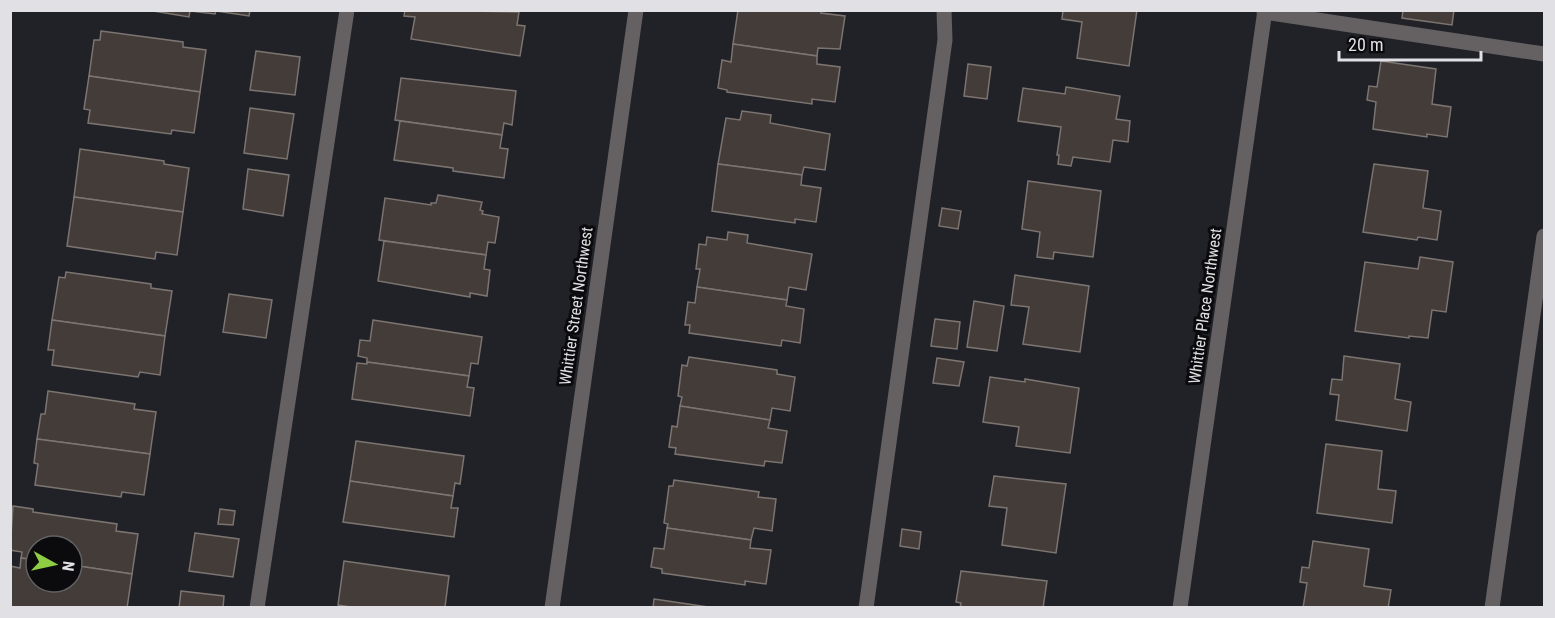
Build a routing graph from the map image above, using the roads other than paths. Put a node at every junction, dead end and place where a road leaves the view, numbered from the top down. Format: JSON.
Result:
{"nodes":[{"id":1,"x":347,"y":10,"type":"edge"},
{"id":2,"x":636,"y":10,"type":"edge"},
{"id":3,"x":944,"y":10,"type":"edge"},
{"id":4,"x":1264,"y":11,"type":"edge"},
{"id":5,"x":1545,"y":54,"type":"edge"},
{"id":6,"x":1545,"y":236,"type":"edge"},
{"id":7,"x":257,"y":608,"type":"edge"},
{"id":8,"x":552,"y":608,"type":"edge"},
{"id":9,"x":866,"y":608,"type":"edge"},
{"id":10,"x":1180,"y":608,"type":"edge"},
{"id":11,"x":1492,"y":608,"type":"edge"}],
"edges":[{"from":1,"to":7,"type":"street"},
{"from":2,"to":8,"type":"street","name":"Whittier Street Northwest"},
{"from":3,"to":9,"type":"street"},
{"from":4,"to":5,"type":"street"},
{"from":4,"to":10,"type":"street","name":"Whittier Place Northwest"},
{"from":6,"to":11,"type":"street"}]}
